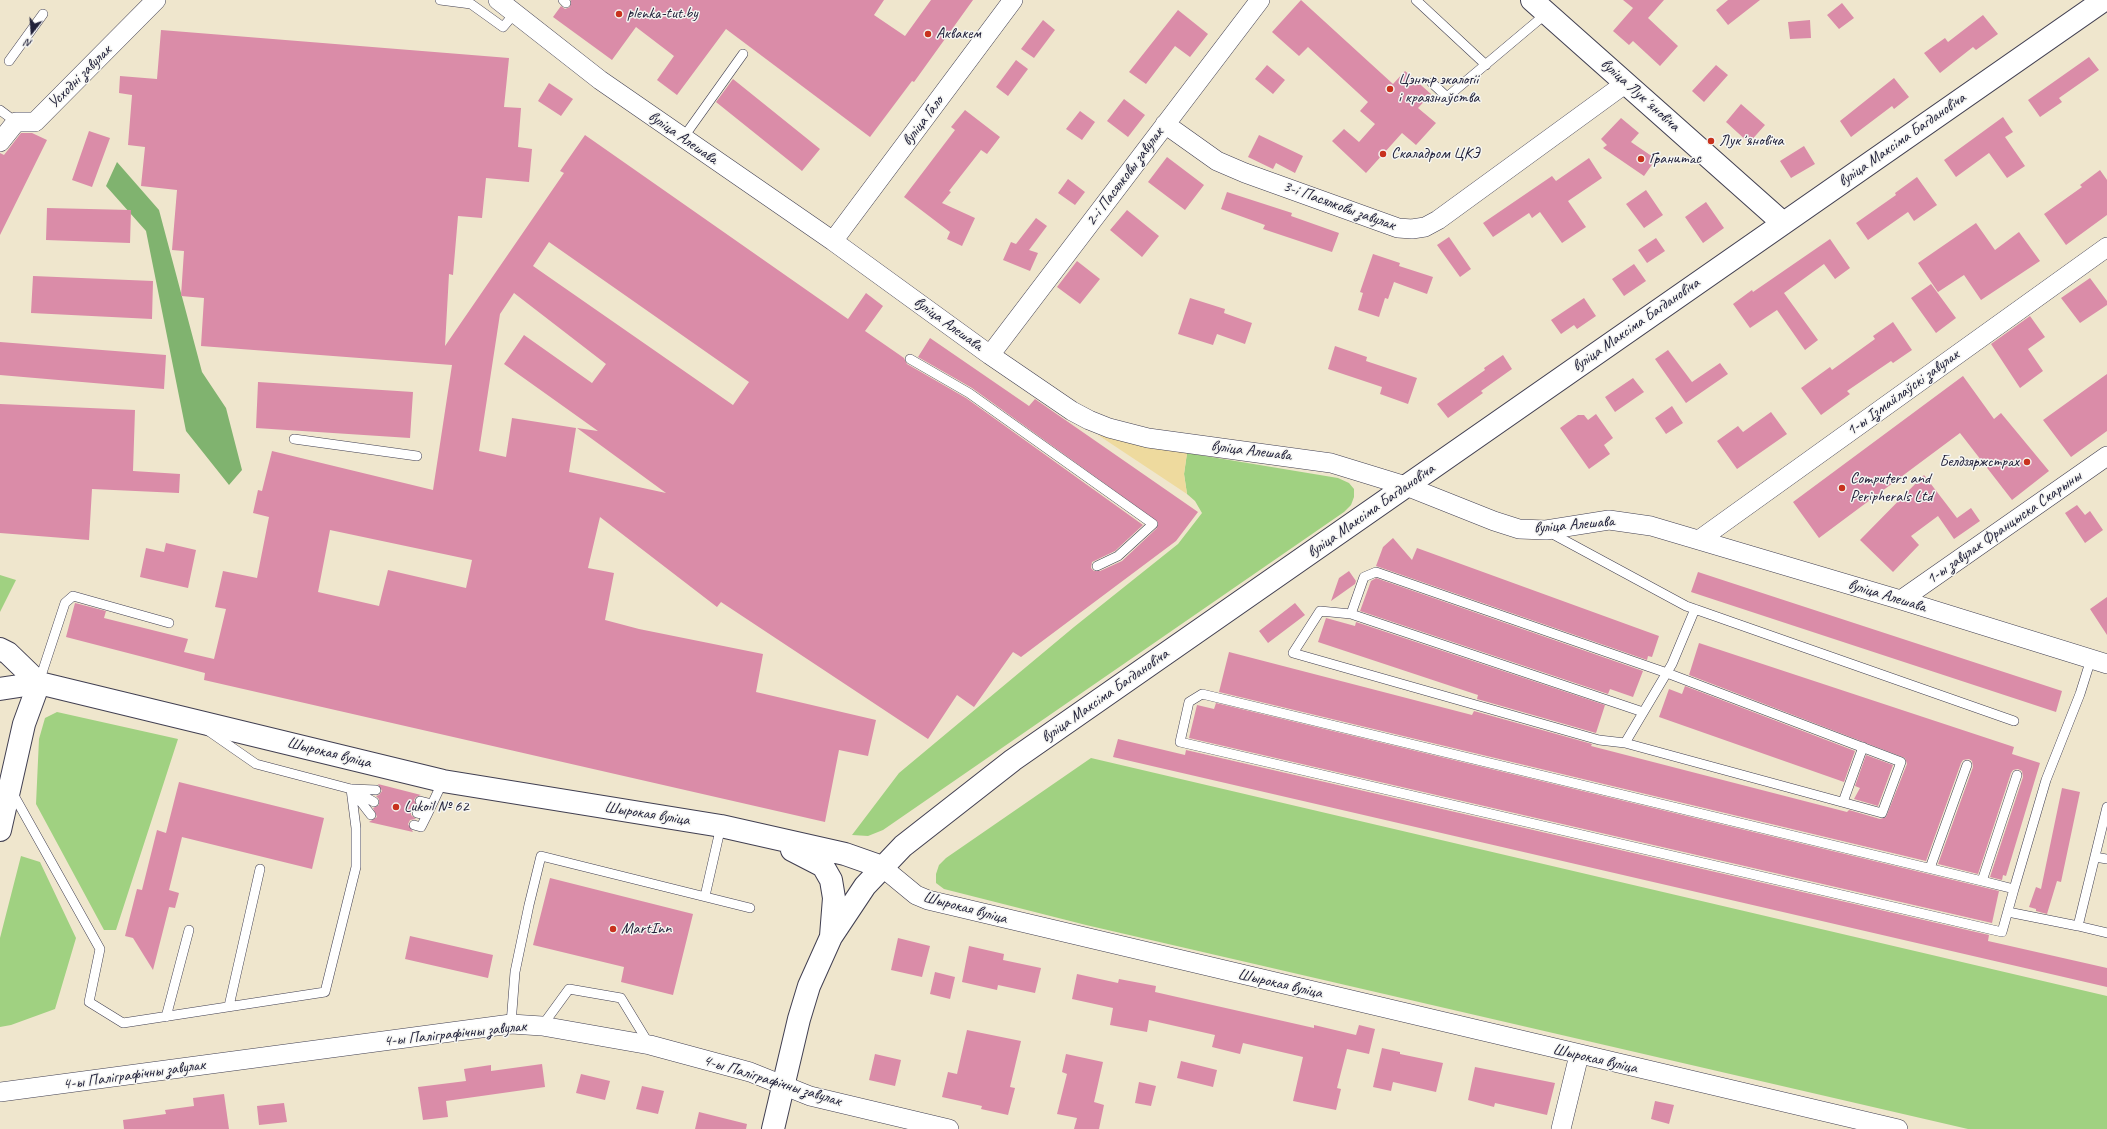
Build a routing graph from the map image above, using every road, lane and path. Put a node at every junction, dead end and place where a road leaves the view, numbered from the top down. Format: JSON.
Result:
{"nodes":[{"id":1,"x":155,"y":0,"type":"edge"},
{"id":2,"x":440,"y":0,"type":"edge"},
{"id":3,"x":1013,"y":0,"type":"edge"},
{"id":4,"x":1260,"y":0,"type":"edge"},
{"id":5,"x":1416,"y":0,"type":"edge"},
{"id":6,"x":2104,"y":0,"type":"edge"},
{"id":7,"x":471,"y":2,"type":"edge"},
{"id":8,"x":509,"y":5,"type":"edge"},
{"id":9,"x":1539,"y":7,"type":"edge"},
{"id":10,"x":43,"y":14,"type":"dead end"},
{"id":11,"x":743,"y":54,"type":"dead end"},
{"id":12,"x":9,"y":61,"type":"dead end"},
{"id":13,"x":1486,"y":65,"type":"junction"},
{"id":14,"x":1432,"y":83,"type":"dead end"},
{"id":15,"x":1626,"y":83,"type":"junction"},
{"id":16,"x":0,"y":110,"type":"edge"},
{"id":17,"x":16,"y":122,"type":"junction"},
{"id":18,"x":1165,"y":124,"type":"junction"},
{"id":19,"x":683,"y":138,"type":"junction"},
{"id":20,"x":0,"y":142,"type":"edge"},
{"id":21,"x":1783,"y":223,"type":"junction"},
{"id":22,"x":832,"y":241,"type":"junction"},
{"id":23,"x":2107,"y":247,"type":"edge"},
{"id":24,"x":990,"y":355,"type":"junction"},
{"id":25,"x":910,"y":359,"type":"dead end"},
{"id":26,"x":294,"y":439,"type":"dead end"},
{"id":27,"x":417,"y":456,"type":"dead end"},
{"id":28,"x":2107,"y":456,"type":"edge"},
{"id":29,"x":1406,"y":486,"type":"junction"},
{"id":30,"x":1546,"y":530,"type":"junction"},
{"id":31,"x":1699,"y":540,"type":"junction"},
{"id":32,"x":1097,"y":566,"type":"dead end"},
{"id":33,"x":1901,"y":600,"type":"junction"},
{"id":34,"x":1695,"y":609,"type":"junction"},
{"id":35,"x":1351,"y":614,"type":"junction"},
{"id":36,"x":169,"y":623,"type":"dead end"},
{"id":37,"x":0,"y":649,"type":"edge"},
{"id":38,"x":2099,"y":662,"type":"edge"},
{"id":39,"x":1667,"y":673,"type":"junction"},
{"id":40,"x":39,"y":683,"type":"junction"},
{"id":41,"x":0,"y":689,"type":"edge"},
{"id":42,"x":1643,"y":712,"type":"junction"},
{"id":43,"x":191,"y":719,"type":"junction"},
{"id":44,"x":2014,"y":721,"type":"dead end"},
{"id":45,"x":1625,"y":743,"type":"junction"},
{"id":46,"x":1863,"y":747,"type":"junction"},
{"id":47,"x":1967,"y":765,"type":"dead end"},
{"id":48,"x":2017,"y":775,"type":"dead end"},
{"id":49,"x":443,"y":781,"type":"junction"},
{"id":50,"x":10,"y":788,"type":"junction"},
{"id":51,"x":351,"y":789,"type":"junction"},
{"id":52,"x":376,"y":790,"type":"dead end"},
{"id":53,"x":420,"y":801,"type":"dead end"},
{"id":54,"x":374,"y":802,"type":"dead end"},
{"id":55,"x":1844,"y":802,"type":"junction"},
{"id":56,"x":432,"y":804,"type":"junction"},
{"id":57,"x":2107,"y":807,"type":"edge"},
{"id":58,"x":417,"y":812,"type":"dead end"},
{"id":59,"x":371,"y":815,"type":"dead end"},
{"id":60,"x":427,"y":815,"type":"junction"},
{"id":61,"x":414,"y":825,"type":"dead end"},
{"id":62,"x":721,"y":826,"type":"junction"},
{"id":63,"x":0,"y":830,"type":"edge"},
{"id":64,"x":766,"y":836,"type":"junction"},
{"id":65,"x":2095,"y":857,"type":"junction"},
{"id":66,"x":2107,"y":860,"type":"edge"},
{"id":67,"x":882,"y":868,"type":"junction"},
{"id":68,"x":1930,"y":868,"type":"junction"},
{"id":69,"x":260,"y":869,"type":"dead end"},
{"id":70,"x":1982,"y":881,"type":"junction"},
{"id":71,"x":2014,"y":888,"type":"junction"},
{"id":72,"x":704,"y":896,"type":"junction"},
{"id":73,"x":750,"y":908,"type":"dead end"},
{"id":74,"x":2008,"y":912,"type":"junction"},
{"id":75,"x":2078,"y":926,"type":"junction"},
{"id":76,"x":189,"y":930,"type":"dead end"},
{"id":77,"x":2107,"y":933,"type":"edge"},
{"id":78,"x":831,"y":937,"type":"junction"},
{"id":79,"x":229,"y":1006,"type":"junction"},
{"id":80,"x":166,"y":1016,"type":"junction"},
{"id":81,"x":511,"y":1024,"type":"junction"},
{"id":82,"x":542,"y":1026,"type":"junction"},
{"id":83,"x":650,"y":1045,"type":"junction"},
{"id":84,"x":1579,"y":1055,"type":"junction"},
{"id":85,"x":783,"y":1085,"type":"junction"},
{"id":86,"x":0,"y":1092,"type":"edge"},
{"id":87,"x":773,"y":1129,"type":"edge"},
{"id":88,"x":948,"y":1129,"type":"edge"},
{"id":89,"x":1560,"y":1129,"type":"edge"},
{"id":90,"x":1898,"y":1129,"type":"edge"}],
"edges":[{"from":1,"to":17,"type":"street","name":"Усходні завулак"},
{"from":2,"to":7,"type":"lane"},
{"from":3,"to":22,"type":"street","name":"вуліца Гало"},
{"from":4,"to":18,"type":"street","name":"2-і Пасялковы завулак"},
{"from":5,"to":13,"type":"lane"},
{"from":6,"to":21,"type":"main road","name":"вуліца Максіма Багдановіча"},
{"from":7,"to":8,"type":"lane"},
{"from":8,"to":19,"type":"street","name":"вуліца Алешава"},
{"from":9,"to":13,"type":"lane"},
{"from":9,"to":15,"type":"main road","name":"вуліца Лукʼяновіча"},
{"from":10,"to":12,"type":"lane"},
{"from":11,"to":19,"type":"lane"},
{"from":13,"to":14,"type":"lane"},
{"from":15,"to":18,"type":"street","name":"3-і Пасялковы завулак"},
{"from":15,"to":21,"type":"main road","name":"вуліца Лукʼяновіча"},
{"from":16,"to":17,"type":"lane"},
{"from":17,"to":20,"type":"street"},
{"from":18,"to":24,"type":"street","name":"2-і Пасялковы завулак"},
{"from":19,"to":22,"type":"street","name":"вуліца Алешава"},
{"from":21,"to":29,"type":"main road","name":"вуліца Максіма Багдановіча"},
{"from":22,"to":24,"type":"street","name":"вуліца Алешава"},
{"from":23,"to":31,"type":"street","name":"1-ы Ізмайлаўскі завулак"},
{"from":24,"to":29,"type":"street","name":"вуліца Алешава"},
{"from":25,"to":32,"type":"lane"},
{"from":26,"to":27,"type":"lane"},
{"from":28,"to":33,"type":"street","name":"1-ы завулак Францыска Скарыны"},
{"from":29,"to":30,"type":"street","name":"вуліца Алешава"},
{"from":29,"to":67,"type":"main road","name":"вуліца Максіма Багдановіча"},
{"from":30,"to":31,"type":"street","name":"вуліца Алешава"},
{"from":30,"to":34,"type":"lane"},
{"from":31,"to":33,"type":"street","name":"вуліца Алешава"},
{"from":33,"to":38,"type":"street","name":"вуліца Алешава"},
{"from":34,"to":39,"type":"lane"},
{"from":34,"to":44,"type":"lane"},
{"from":35,"to":39,"type":"lane"},
{"from":35,"to":42,"type":"lane"},
{"from":35,"to":45,"type":"lane"},
{"from":36,"to":40,"type":"lane"},
{"from":37,"to":40,"type":"main road"},
{"from":38,"to":71,"type":"lane"},
{"from":39,"to":42,"type":"lane"},
{"from":39,"to":46,"type":"lane"},
{"from":40,"to":41,"type":"main road","name":"Шырокая вуліца"},
{"from":40,"to":43,"type":"main road","name":"Шырокая вуліца"},
{"from":40,"to":50,"type":"main road"},
{"from":42,"to":45,"type":"lane"},
{"from":43,"to":49,"type":"main road","name":"Шырокая вуліца"},
{"from":43,"to":51,"type":"lane"},
{"from":45,"to":55,"type":"lane"},
{"from":46,"to":55,"type":"lane"},
{"from":46,"to":55,"type":"lane"},
{"from":47,"to":68,"type":"lane"},
{"from":48,"to":70,"type":"lane"},
{"from":49,"to":56,"type":"lane"},
{"from":49,"to":62,"type":"main road","name":"Шырокая вуліца"},
{"from":50,"to":63,"type":"main road"},
{"from":50,"to":80,"type":"lane"},
{"from":51,"to":52,"type":"lane"},
{"from":51,"to":54,"type":"lane"},
{"from":51,"to":59,"type":"lane"},
{"from":51,"to":79,"type":"lane"},
{"from":53,"to":56,"type":"lane"},
{"from":56,"to":60,"type":"lane"},
{"from":57,"to":65,"type":"lane"},
{"from":58,"to":60,"type":"lane"},
{"from":60,"to":61,"type":"lane"},
{"from":62,"to":64,"type":"main road","name":"Шырокая вуліца"},
{"from":62,"to":72,"type":"lane"},
{"from":64,"to":67,"type":"main road","name":"Шырокая вуліца"},
{"from":64,"to":78,"type":"main road"},
{"from":65,"to":66,"type":"lane"},
{"from":65,"to":75,"type":"lane"},
{"from":67,"to":78,"type":"main road","name":"вуліца Максіма Багдановіча"},
{"from":67,"to":84,"type":"street","name":"Шырокая вуліца"},
{"from":68,"to":70,"type":"lane"},
{"from":68,"to":74,"type":"lane"},
{"from":69,"to":79,"type":"lane"},
{"from":70,"to":71,"type":"lane"},
{"from":71,"to":74,"type":"lane"},
{"from":72,"to":73,"type":"lane"},
{"from":72,"to":81,"type":"lane"},
{"from":74,"to":75,"type":"lane"},
{"from":75,"to":77,"type":"lane"},
{"from":76,"to":80,"type":"lane"},
{"from":78,"to":85,"type":"main road","name":"вуліца Максіма Багдановіча"},
{"from":79,"to":80,"type":"lane"},
{"from":81,"to":82,"type":"street","name":"4-ы Паліграфічны завулак"},
{"from":81,"to":86,"type":"street","name":"4-ы Паліграфічны завулак"},
{"from":82,"to":83,"type":"street","name":"4-ы Паліграфічны завулак"},
{"from":82,"to":83,"type":"lane"},
{"from":83,"to":85,"type":"street","name":"4-ы Паліграфічны завулак"},
{"from":84,"to":89,"type":"street"},
{"from":84,"to":90,"type":"street","name":"Шырокая вуліца"},
{"from":85,"to":87,"type":"main road","name":"вуліца Максіма Багдановіча"},
{"from":85,"to":88,"type":"street","name":"4-ы Паліграфічны завулак"}]}
